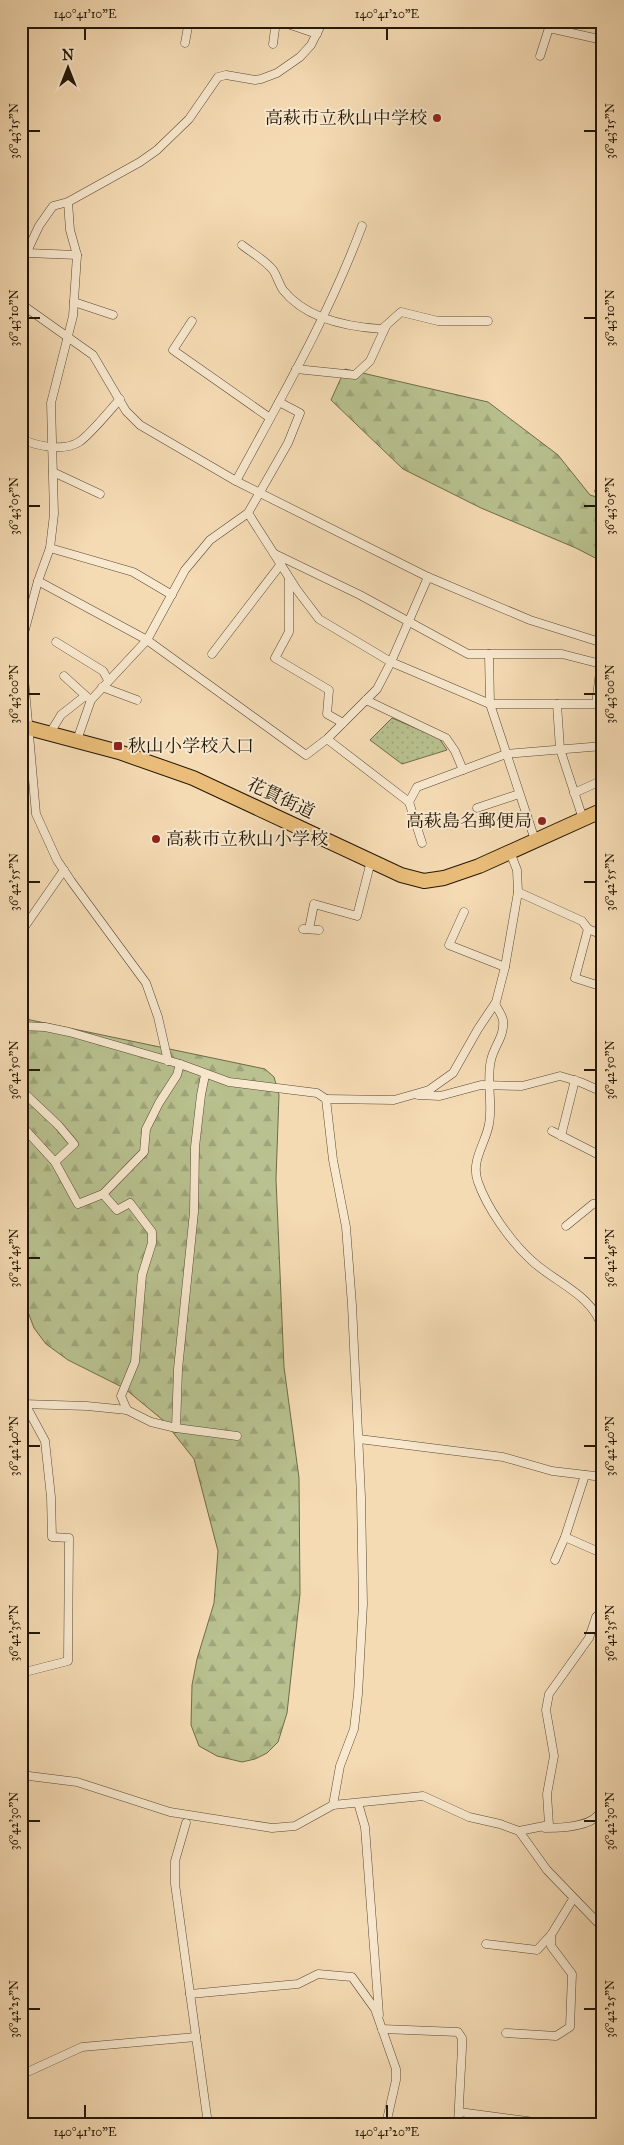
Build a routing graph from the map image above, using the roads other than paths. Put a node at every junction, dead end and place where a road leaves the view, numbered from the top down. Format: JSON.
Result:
{"nodes":[{"id":1,"x":189,"y":21,"type":"edge"},
{"id":2,"x":277,"y":21,"type":"edge"},
{"id":3,"x":324,"y":21,"type":"edge"},
{"id":4,"x":317,"y":34,"type":"junction"},
{"id":5,"x":603,"y":40,"type":"edge"},
{"id":6,"x":186,"y":42,"type":"dead end"},
{"id":7,"x":273,"y":44,"type":"dead end"},
{"id":8,"x":540,"y":56,"type":"dead end"},
{"id":9,"x":68,"y":202,"type":"junction"},
{"id":10,"x":362,"y":226,"type":"dead end"},
{"id":11,"x":242,"y":245,"type":"dead end"},
{"id":12,"x":27,"y":253,"type":"junction"},
{"id":13,"x":77,"y":256,"type":"junction"},
{"id":14,"x":21,"y":261,"type":"edge"},
{"id":15,"x":74,"y":302,"type":"junction"},
{"id":16,"x":21,"y":304,"type":"edge"},
{"id":17,"x":113,"y":314,"type":"dead end"},
{"id":18,"x":322,"y":318,"type":"junction"},
{"id":19,"x":192,"y":321,"type":"dead end"},
{"id":20,"x":488,"y":321,"type":"dead end"},
{"id":21,"x":387,"y":325,"type":"junction"},
{"id":22,"x":69,"y":338,"type":"junction"},
{"id":23,"x":296,"y":369,"type":"junction"},
{"id":24,"x":120,"y":399,"type":"junction"},
{"id":25,"x":278,"y":402,"type":"junction"},
{"id":26,"x":270,"y":418,"type":"junction"},
{"id":27,"x":21,"y":439,"type":"edge"},
{"id":28,"x":53,"y":447,"type":"junction"},
{"id":29,"x":53,"y":472,"type":"junction"},
{"id":30,"x":236,"y":481,"type":"junction"},
{"id":31,"x":100,"y":494,"type":"dead end"},
{"id":32,"x":258,"y":494,"type":"junction"},
{"id":33,"x":248,"y":513,"type":"junction"},
{"id":34,"x":50,"y":548,"type":"junction"},
{"id":35,"x":275,"y":554,"type":"junction"},
{"id":36,"x":281,"y":564,"type":"junction"},
{"id":37,"x":289,"y":577,"type":"junction"},
{"id":38,"x":428,"y":577,"type":"junction"},
{"id":39,"x":38,"y":581,"type":"junction"},
{"id":40,"x":172,"y":596,"type":"junction"},
{"id":41,"x":409,"y":622,"type":"junction"},
{"id":42,"x":147,"y":640,"type":"junction"},
{"id":43,"x":56,"y":642,"type":"dead end"},
{"id":44,"x":603,"y":643,"type":"edge"},
{"id":45,"x":212,"y":654,"type":"dead end"},
{"id":46,"x":489,"y":654,"type":"junction"},
{"id":47,"x":602,"y":660,"type":"edge"},
{"id":48,"x":392,"y":662,"type":"junction"},
{"id":49,"x":64,"y":676,"type":"dead end"},
{"id":50,"x":108,"y":680,"type":"junction"},
{"id":51,"x":102,"y":687,"type":"junction"},
{"id":52,"x":88,"y":698,"type":"junction"},
{"id":53,"x":137,"y":700,"type":"dead end"},
{"id":54,"x":366,"y":700,"type":"junction"},
{"id":55,"x":490,"y":704,"type":"junction"},
{"id":56,"x":557,"y":704,"type":"junction"},
{"id":57,"x":599,"y":704,"type":"edge"},
{"id":58,"x":343,"y":723,"type":"junction"},
{"id":59,"x":24,"y":726,"type":"edge"},
{"id":60,"x":50,"y":733,"type":"junction"},
{"id":61,"x":327,"y":739,"type":"junction"},
{"id":62,"x":77,"y":740,"type":"junction"},
{"id":63,"x":603,"y":746,"type":"edge"},
{"id":64,"x":560,"y":749,"type":"junction"},
{"id":65,"x":506,"y":754,"type":"junction"},
{"id":66,"x":463,"y":770,"type":"junction"},
{"id":67,"x":603,"y":780,"type":"edge"},
{"id":68,"x":574,"y":793,"type":"junction"},
{"id":69,"x":519,"y":794,"type":"junction"},
{"id":70,"x":409,"y":802,"type":"junction"},
{"id":71,"x":477,"y":808,"type":"dead end"},
{"id":72,"x":603,"y":810,"type":"edge"},
{"id":73,"x":583,"y":819,"type":"junction"},
{"id":74,"x":535,"y":840,"type":"junction"},
{"id":75,"x":422,"y":843,"type":"dead end"},
{"id":76,"x":510,"y":852,"type":"junction"},
{"id":77,"x":371,"y":861,"type":"junction"},
{"id":78,"x":64,"y":870,"type":"junction"},
{"id":79,"x":518,"y":892,"type":"junction"},
{"id":80,"x":464,"y":912,"type":"dead end"},
{"id":81,"x":588,"y":929,"type":"junction"},
{"id":82,"x":319,"y":930,"type":"dead end"},
{"id":83,"x":21,"y":932,"type":"edge"},
{"id":84,"x":603,"y":935,"type":"edge"},
{"id":85,"x":505,"y":967,"type":"junction"},
{"id":86,"x":603,"y":987,"type":"edge"},
{"id":87,"x":495,"y":1004,"type":"junction"},
{"id":88,"x":21,"y":1026,"type":"edge"},
{"id":89,"x":168,"y":1061,"type":"junction"},
{"id":90,"x":180,"y":1064,"type":"junction"},
{"id":91,"x":206,"y":1074,"type":"junction"},
{"id":92,"x":575,"y":1080,"type":"junction"},
{"id":93,"x":490,"y":1084,"type":"junction"},
{"id":94,"x":21,"y":1090,"type":"edge"},
{"id":95,"x":603,"y":1092,"type":"edge"},
{"id":96,"x":416,"y":1094,"type":"junction"},
{"id":97,"x":326,"y":1100,"type":"junction"},
{"id":98,"x":21,"y":1125,"type":"edge"},
{"id":99,"x":552,"y":1131,"type":"dead end"},
{"id":100,"x":561,"y":1136,"type":"junction"},
{"id":101,"x":603,"y":1157,"type":"edge"},
{"id":102,"x":55,"y":1162,"type":"junction"},
{"id":103,"x":104,"y":1194,"type":"junction"},
{"id":104,"x":603,"y":1205,"type":"edge"},
{"id":105,"x":566,"y":1226,"type":"dead end"},
{"id":106,"x":603,"y":1330,"type":"edge"},
{"id":107,"x":23,"y":1404,"type":"edge"},
{"id":108,"x":127,"y":1410,"type":"junction"},
{"id":109,"x":176,"y":1428,"type":"junction"},
{"id":110,"x":236,"y":1436,"type":"dead end"},
{"id":111,"x":359,"y":1439,"type":"junction"},
{"id":112,"x":585,"y":1475,"type":"junction"},
{"id":113,"x":603,"y":1477,"type":"edge"},
{"id":114,"x":565,"y":1537,"type":"junction"},
{"id":115,"x":599,"y":1552,"type":"dead end"},
{"id":116,"x":555,"y":1560,"type":"dead end"},
{"id":117,"x":603,"y":1610,"type":"edge"},
{"id":118,"x":21,"y":1673,"type":"edge"},
{"id":119,"x":21,"y":1775,"type":"edge"},
{"id":120,"x":603,"y":1788,"type":"edge"},
{"id":121,"x":358,"y":1803,"type":"junction"},
{"id":122,"x":333,"y":1806,"type":"junction"},
{"id":123,"x":186,"y":1823,"type":"dead end"},
{"id":124,"x":543,"y":1828,"type":"junction"},
{"id":125,"x":519,"y":1832,"type":"junction"},
{"id":126,"x":573,"y":1899,"type":"junction"},
{"id":127,"x":603,"y":1928,"type":"edge"},
{"id":128,"x":551,"y":1935,"type":"junction"},
{"id":129,"x":486,"y":1944,"type":"dead end"},
{"id":130,"x":190,"y":1994,"type":"junction"},
{"id":131,"x":381,"y":2025,"type":"junction"},
{"id":132,"x":506,"y":2033,"type":"dead end"},
{"id":133,"x":196,"y":2037,"type":"junction"},
{"id":134,"x":21,"y":2074,"type":"edge"},
{"id":135,"x":459,"y":2112,"type":"junction"},
{"id":136,"x":208,"y":2124,"type":"edge"},
{"id":137,"x":386,"y":2124,"type":"edge"},
{"id":138,"x":458,"y":2124,"type":"edge"},
{"id":139,"x":550,"y":2124,"type":"edge"}],
"edges":[{"from":1,"to":6,"type":"street"},
{"from":2,"to":4,"type":"street"},
{"from":2,"to":7,"type":"street"},
{"from":3,"to":4,"type":"street"},
{"from":4,"to":9,"type":"street"},
{"from":5,"to":8,"type":"street"},
{"from":9,"to":12,"type":"street"},
{"from":9,"to":13,"type":"street"},
{"from":10,"to":18,"type":"street"},
{"from":11,"to":18,"type":"street"},
{"from":12,"to":13,"type":"street"},
{"from":12,"to":14,"type":"street"},
{"from":13,"to":15,"type":"street"},
{"from":15,"to":17,"type":"street"},
{"from":15,"to":22,"type":"street"},
{"from":16,"to":22,"type":"street"},
{"from":18,"to":21,"type":"street"},
{"from":18,"to":23,"type":"street"},
{"from":19,"to":26,"type":"street"},
{"from":20,"to":21,"type":"street"},
{"from":21,"to":23,"type":"street"},
{"from":22,"to":24,"type":"street"},
{"from":22,"to":28,"type":"street"},
{"from":23,"to":25,"type":"street"},
{"from":24,"to":28,"type":"street"},
{"from":24,"to":30,"type":"street"},
{"from":25,"to":26,"type":"street"},
{"from":25,"to":32,"type":"street"},
{"from":26,"to":30,"type":"street"},
{"from":27,"to":28,"type":"street"},
{"from":28,"to":29,"type":"street"},
{"from":29,"to":31,"type":"street"},
{"from":29,"to":34,"type":"street"},
{"from":30,"to":32,"type":"street"},
{"from":32,"to":33,"type":"street"},
{"from":32,"to":38,"type":"street"},
{"from":33,"to":35,"type":"street"},
{"from":33,"to":40,"type":"street"},
{"from":34,"to":39,"type":"street"},
{"from":34,"to":40,"type":"street"},
{"from":35,"to":36,"type":"street"},
{"from":35,"to":41,"type":"street"},
{"from":36,"to":37,"type":"street"},
{"from":36,"to":45,"type":"street"},
{"from":37,"to":48,"type":"street"},
{"from":37,"to":58,"type":"street"},
{"from":38,"to":41,"type":"street"},
{"from":38,"to":44,"type":"street"},
{"from":39,"to":42,"type":"street"},
{"from":39,"to":59,"type":"street"},
{"from":40,"to":42,"type":"street"},
{"from":41,"to":46,"type":"street"},
{"from":41,"to":48,"type":"street"},
{"from":42,"to":50,"type":"street"},
{"from":42,"to":61,"type":"street"},
{"from":43,"to":50,"type":"street"},
{"from":46,"to":47,"type":"street"},
{"from":46,"to":55,"type":"street"},
{"from":47,"to":57,"type":"street"},
{"from":48,"to":54,"type":"street"},
{"from":48,"to":55,"type":"street"},
{"from":49,"to":52,"type":"street"},
{"from":50,"to":51,"type":"street"},
{"from":51,"to":52,"type":"street"},
{"from":51,"to":53,"type":"street"},
{"from":52,"to":60,"type":"street"},
{"from":52,"to":62,"type":"street"},
{"from":54,"to":58,"type":"street"},
{"from":54,"to":66,"type":"street"},
{"from":55,"to":56,"type":"street"},
{"from":55,"to":65,"type":"street"},
{"from":56,"to":57,"type":"street"},
{"from":56,"to":64,"type":"street"},
{"from":58,"to":61,"type":"street"},
{"from":59,"to":60,"type":"highway","name":"花貫街道"},
{"from":59,"to":78,"type":"street"},
{"from":60,"to":62,"type":"highway","name":"花貫街道"},
{"from":61,"to":70,"type":"street"},
{"from":62,"to":77,"type":"highway","name":"花貫街道"},
{"from":63,"to":64,"type":"street"},
{"from":64,"to":65,"type":"street"},
{"from":64,"to":68,"type":"street"},
{"from":65,"to":66,"type":"street"},
{"from":65,"to":69,"type":"street"},
{"from":66,"to":70,"type":"street"},
{"from":67,"to":68,"type":"street"},
{"from":68,"to":73,"type":"street"},
{"from":69,"to":71,"type":"street"},
{"from":69,"to":74,"type":"street"},
{"from":70,"to":75,"type":"street"},
{"from":72,"to":73,"type":"highway","name":"花貫街道"},
{"from":73,"to":74,"type":"highway","name":"花貫街道"},
{"from":74,"to":76,"type":"highway","name":"花貫街道"},
{"from":76,"to":77,"type":"highway","name":"花貫街道"},
{"from":76,"to":79,"type":"street"},
{"from":77,"to":82,"type":"street"},
{"from":78,"to":83,"type":"street"},
{"from":78,"to":89,"type":"street"},
{"from":79,"to":81,"type":"street"},
{"from":79,"to":85,"type":"street"},
{"from":80,"to":85,"type":"street"},
{"from":81,"to":84,"type":"street"},
{"from":81,"to":86,"type":"street"},
{"from":85,"to":87,"type":"street"},
{"from":87,"to":93,"type":"street"},
{"from":87,"to":96,"type":"street"},
{"from":88,"to":89,"type":"street"},
{"from":89,"to":90,"type":"street"},
{"from":90,"to":91,"type":"street"},
{"from":90,"to":103,"type":"street"},
{"from":91,"to":97,"type":"street"},
{"from":91,"to":109,"type":"street"},
{"from":92,"to":93,"type":"street"},
{"from":92,"to":95,"type":"street"},
{"from":92,"to":100,"type":"street"},
{"from":93,"to":96,"type":"street"},
{"from":93,"to":106,"type":"street"},
{"from":94,"to":102,"type":"street"},
{"from":96,"to":97,"type":"street"},
{"from":97,"to":111,"type":"street"},
{"from":98,"to":102,"type":"street"},
{"from":99,"to":100,"type":"street"},
{"from":100,"to":101,"type":"street"},
{"from":102,"to":103,"type":"street"},
{"from":103,"to":108,"type":"street"},
{"from":104,"to":105,"type":"street"},
{"from":107,"to":108,"type":"street"},
{"from":107,"to":118,"type":"street"},
{"from":108,"to":109,"type":"street"},
{"from":109,"to":110,"type":"street"},
{"from":111,"to":112,"type":"street"},
{"from":111,"to":122,"type":"street"},
{"from":112,"to":113,"type":"street"},
{"from":112,"to":114,"type":"street"},
{"from":114,"to":115,"type":"street"},
{"from":114,"to":116,"type":"street"},
{"from":117,"to":124,"type":"street"},
{"from":119,"to":122,"type":"street"},
{"from":120,"to":124,"type":"street"},
{"from":121,"to":122,"type":"street"},
{"from":121,"to":125,"type":"street"},
{"from":121,"to":131,"type":"street"},
{"from":123,"to":130,"type":"street"},
{"from":124,"to":125,"type":"street"},
{"from":125,"to":126,"type":"street"},
{"from":126,"to":127,"type":"street"},
{"from":126,"to":128,"type":"street"},
{"from":128,"to":129,"type":"street"},
{"from":128,"to":132,"type":"street"},
{"from":130,"to":131,"type":"street"},
{"from":130,"to":133,"type":"street"},
{"from":131,"to":135,"type":"street"},
{"from":131,"to":137,"type":"street"},
{"from":133,"to":134,"type":"street"},
{"from":133,"to":136,"type":"street"},
{"from":135,"to":138,"type":"street"},
{"from":135,"to":139,"type":"street"}]}
